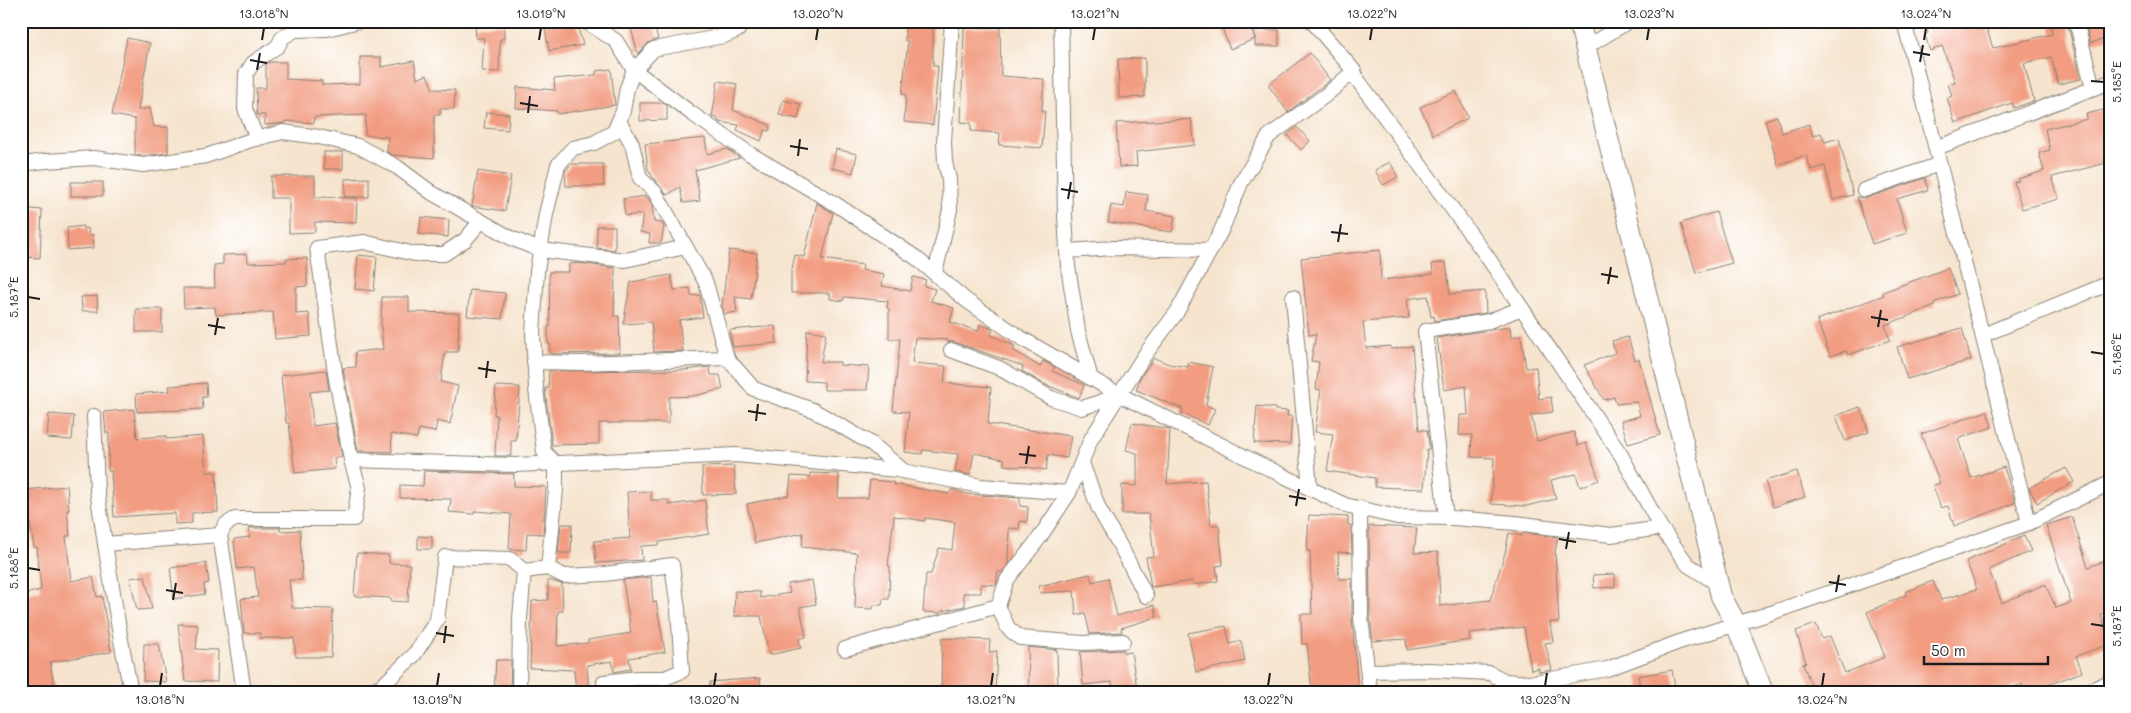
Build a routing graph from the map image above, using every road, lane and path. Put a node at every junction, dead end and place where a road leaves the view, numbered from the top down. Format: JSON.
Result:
{"nodes":[{"id":1,"x":359,"y":21,"type":"edge"},
{"id":2,"x":585,"y":21,"type":"edge"},
{"id":3,"x":740,"y":21,"type":"edge"},
{"id":4,"x":952,"y":21,"type":"edge"},
{"id":5,"x":1061,"y":21,"type":"edge"},
{"id":6,"x":1312,"y":21,"type":"edge"},
{"id":7,"x":1579,"y":21,"type":"edge"},
{"id":8,"x":1629,"y":21,"type":"edge"},
{"id":9,"x":1904,"y":21,"type":"edge"},
{"id":10,"x":2076,"y":21,"type":"edge"},
{"id":11,"x":1585,"y":48,"type":"junction"},
{"id":12,"x":634,"y":70,"type":"junction"},
{"id":13,"x":1354,"y":71,"type":"junction"},
{"id":14,"x":2110,"y":82,"type":"edge"},
{"id":15,"x":2093,"y":88,"type":"junction"},
{"id":16,"x":619,"y":121,"type":"junction"},
{"id":17,"x":257,"y":139,"type":"junction"},
{"id":18,"x":1936,"y":148,"type":"junction"},
{"id":19,"x":21,"y":164,"type":"edge"},
{"id":20,"x":1940,"y":164,"type":"junction"},
{"id":21,"x":1864,"y":190,"type":"dead end"},
{"id":22,"x":481,"y":221,"type":"junction"},
{"id":23,"x":686,"y":247,"type":"junction"},
{"id":24,"x":540,"y":250,"type":"junction"},
{"id":25,"x":1211,"y":250,"type":"junction"},
{"id":26,"x":1067,"y":251,"type":"junction"},
{"id":27,"x":935,"y":273,"type":"junction"},
{"id":28,"x":2110,"y":283,"type":"edge"},
{"id":29,"x":1294,"y":297,"type":"dead end"},
{"id":30,"x":1522,"y":308,"type":"junction"},
{"id":31,"x":1983,"y":335,"type":"junction"},
{"id":32,"x":951,"y":350,"type":"dead end"},
{"id":33,"x":727,"y":358,"type":"junction"},
{"id":34,"x":534,"y":362,"type":"junction"},
{"id":35,"x":1091,"y":379,"type":"junction"},
{"id":36,"x":1120,"y":395,"type":"junction"},
{"id":37,"x":94,"y":416,"type":"dead end"},
{"id":38,"x":350,"y":460,"type":"junction"},
{"id":39,"x":1082,"y":463,"type":"junction"},
{"id":40,"x":556,"y":464,"type":"junction"},
{"id":41,"x":906,"y":472,"type":"junction"},
{"id":42,"x":2110,"y":483,"type":"edge"},
{"id":43,"x":1310,"y":488,"type":"junction"},
{"id":44,"x":1069,"y":493,"type":"junction"},
{"id":45,"x":1360,"y":508,"type":"junction"},
{"id":46,"x":1446,"y":518,"type":"junction"},
{"id":47,"x":2029,"y":523,"type":"junction"},
{"id":48,"x":1661,"y":528,"type":"junction"},
{"id":49,"x":220,"y":535,"type":"junction"},
{"id":50,"x":105,"y":544,"type":"junction"},
{"id":51,"x":548,"y":568,"type":"junction"},
{"id":52,"x":524,"y":571,"type":"junction"},
{"id":53,"x":1718,"y":584,"type":"junction"},
{"id":54,"x":1146,"y":596,"type":"dead end"},
{"id":55,"x":998,"y":606,"type":"junction"},
{"id":56,"x":1736,"y":624,"type":"junction"},
{"id":57,"x":1123,"y":641,"type":"dead end"},
{"id":58,"x":845,"y":649,"type":"dead end"},
{"id":59,"x":1368,"y":671,"type":"junction"},
{"id":60,"x":604,"y":682,"type":"dead end"},
{"id":61,"x":2110,"y":682,"type":"edge"},
{"id":62,"x":131,"y":692,"type":"edge"},
{"id":63,"x":244,"y":692,"type":"edge"},
{"id":64,"x":370,"y":692,"type":"edge"},
{"id":65,"x":519,"y":692,"type":"edge"},
{"id":66,"x":1370,"y":692,"type":"edge"},
{"id":67,"x":1763,"y":692,"type":"edge"},
{"id":68,"x":2086,"y":692,"type":"edge"}],
"edges":[{"from":1,"to":17,"type":"street"},
{"from":2,"to":12,"type":"street"},
{"from":3,"to":12,"type":"street"},
{"from":4,"to":27,"type":"street"},
{"from":5,"to":26,"type":"street"},
{"from":6,"to":13,"type":"street"},
{"from":7,"to":11,"type":"street"},
{"from":8,"to":11,"type":"street"},
{"from":9,"to":18,"type":"street"},
{"from":10,"to":15,"type":"street"},
{"from":11,"to":53,"type":"street"},
{"from":12,"to":16,"type":"street"},
{"from":12,"to":27,"type":"street"},
{"from":13,"to":25,"type":"street"},
{"from":13,"to":30,"type":"street"},
{"from":14,"to":15,"type":"street"},
{"from":15,"to":18,"type":"street"},
{"from":16,"to":23,"type":"street"},
{"from":16,"to":24,"type":"street"},
{"from":17,"to":19,"type":"street"},
{"from":17,"to":22,"type":"street"},
{"from":18,"to":20,"type":"street"},
{"from":20,"to":21,"type":"street"},
{"from":20,"to":31,"type":"street"},
{"from":22,"to":24,"type":"street"},
{"from":22,"to":38,"type":"street"},
{"from":23,"to":24,"type":"street"},
{"from":23,"to":33,"type":"street"},
{"from":24,"to":34,"type":"street"},
{"from":25,"to":26,"type":"street"},
{"from":25,"to":36,"type":"street"},
{"from":26,"to":35,"type":"street"},
{"from":27,"to":35,"type":"street"},
{"from":28,"to":31,"type":"street"},
{"from":29,"to":43,"type":"street"},
{"from":30,"to":46,"type":"street"},
{"from":30,"to":48,"type":"street"},
{"from":31,"to":47,"type":"street"},
{"from":32,"to":36,"type":"street"},
{"from":33,"to":34,"type":"street"},
{"from":33,"to":41,"type":"street"},
{"from":34,"to":40,"type":"street"},
{"from":35,"to":36,"type":"street"},
{"from":36,"to":39,"type":"street"},
{"from":36,"to":43,"type":"street"},
{"from":37,"to":50,"type":"street"},
{"from":38,"to":40,"type":"street"},
{"from":38,"to":49,"type":"street"},
{"from":39,"to":44,"type":"street"},
{"from":39,"to":54,"type":"street"},
{"from":40,"to":41,"type":"street"},
{"from":40,"to":51,"type":"street"},
{"from":41,"to":44,"type":"street"},
{"from":42,"to":47,"type":"street"},
{"from":43,"to":45,"type":"street"},
{"from":44,"to":55,"type":"street"},
{"from":45,"to":46,"type":"street"},
{"from":45,"to":59,"type":"street"},
{"from":46,"to":48,"type":"street"},
{"from":47,"to":56,"type":"street"},
{"from":48,"to":53,"type":"street"},
{"from":49,"to":50,"type":"street"},
{"from":49,"to":63,"type":"street"},
{"from":50,"to":62,"type":"street"},
{"from":51,"to":52,"type":"street"},
{"from":51,"to":60,"type":"street"},
{"from":52,"to":64,"type":"street"},
{"from":52,"to":65,"type":"street"},
{"from":53,"to":56,"type":"street"},
{"from":55,"to":57,"type":"street"},
{"from":55,"to":58,"type":"street"},
{"from":56,"to":59,"type":"street"},
{"from":56,"to":67,"type":"street"},
{"from":59,"to":66,"type":"street"},
{"from":61,"to":68,"type":"street"}]}
